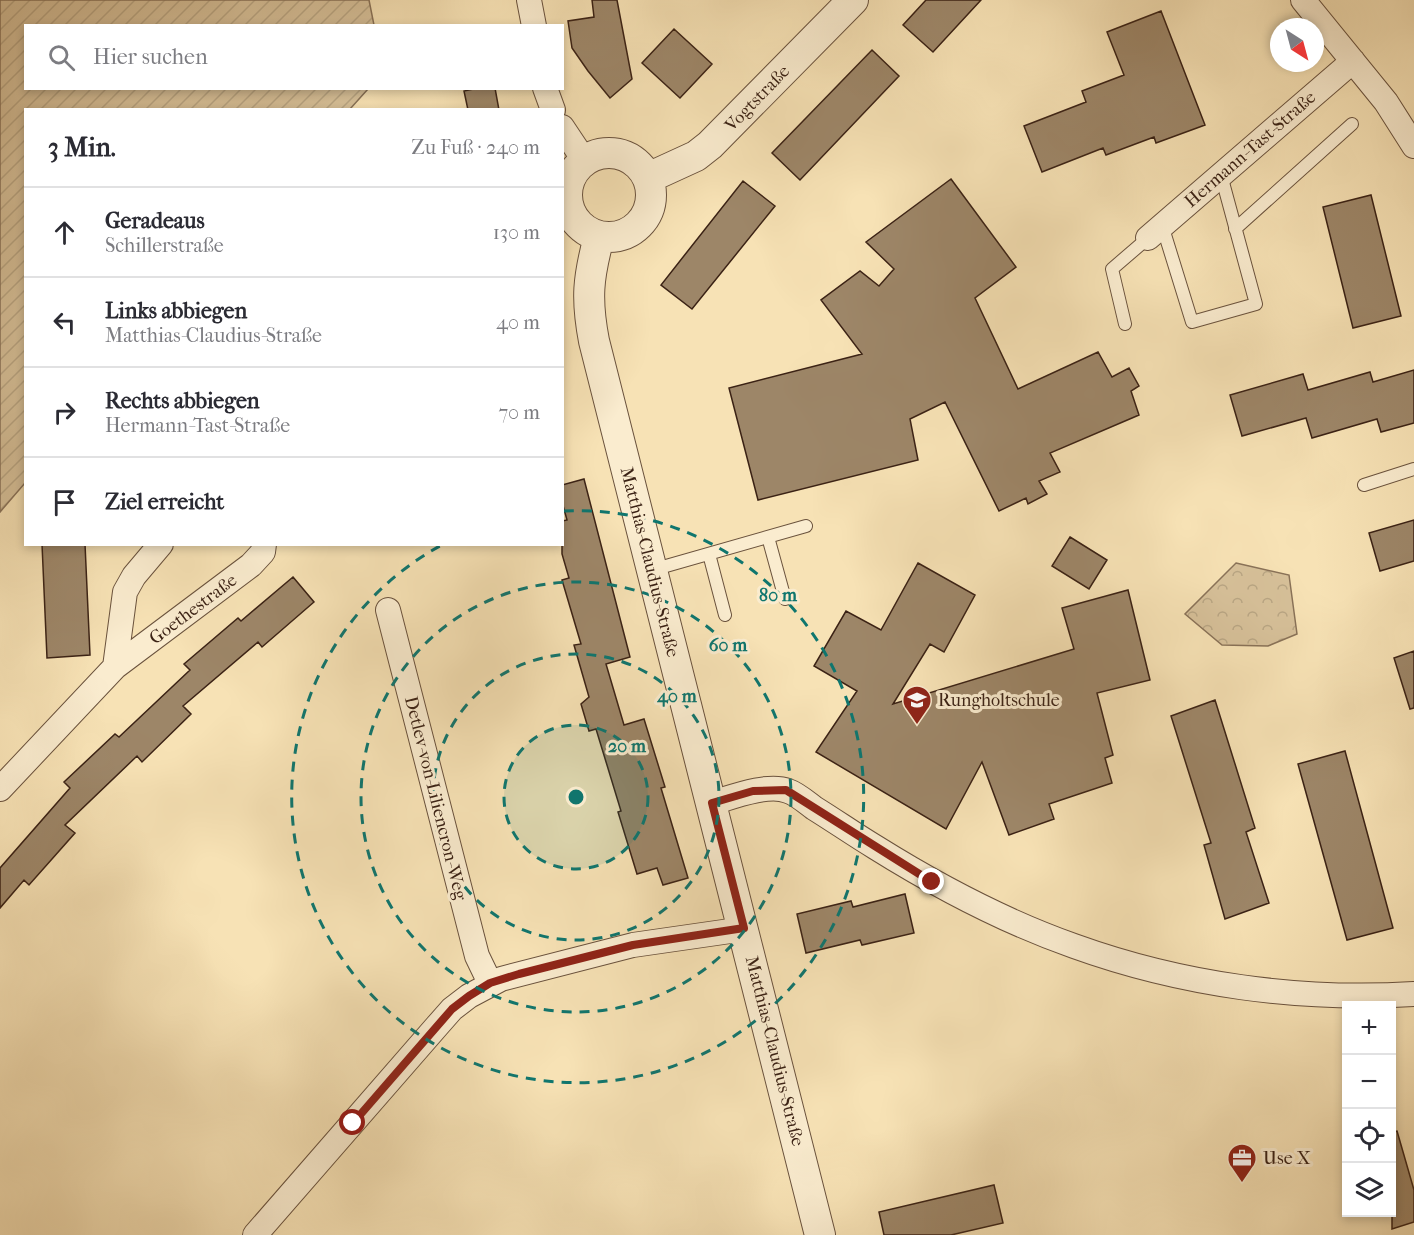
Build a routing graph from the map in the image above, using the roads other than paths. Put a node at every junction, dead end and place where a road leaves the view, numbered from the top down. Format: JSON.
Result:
{"nodes":[{"id":1,"x":529,"y":0,"type":"edge"},
{"id":2,"x":853,"y":0,"type":"edge"},
{"id":3,"x":1303,"y":0,"type":"edge"},
{"id":4,"x":534,"y":24,"type":"edge"},
{"id":5,"x":1353,"y":61,"type":"junction"},
{"id":6,"x":546,"y":90,"type":"edge"},
{"id":7,"x":552,"y":108,"type":"edge"},
{"id":8,"x":1352,"y":124,"type":"dead end"},
{"id":9,"x":564,"y":130,"type":"edge"},
{"id":10,"x":1414,"y":146,"type":"edge"},
{"id":11,"x":584,"y":160,"type":"junction"},
{"id":12,"x":1221,"y":175,"type":"junction"},
{"id":13,"x":648,"y":178,"type":"junction"},
{"id":14,"x":1235,"y":229,"type":"junction"},
{"id":15,"x":1155,"y":231,"type":"junction"},
{"id":16,"x":599,"y":237,"type":"junction"},
{"id":17,"x":1125,"y":324,"type":"dead end"},
{"id":18,"x":1414,"y":470,"type":"edge"},
{"id":19,"x":1364,"y":485,"type":"dead end"},
{"id":20,"x":806,"y":526,"type":"dead end"},
{"id":21,"x":768,"y":537,"type":"junction"},
{"id":22,"x":159,"y":546,"type":"edge"},
{"id":23,"x":264,"y":546,"type":"edge"},
{"id":24,"x":709,"y":554,"type":"junction"},
{"id":25,"x":652,"y":570,"type":"junction"},
{"id":26,"x":785,"y":599,"type":"dead end"},
{"id":27,"x":388,"y":610,"type":"dead end"},
{"id":28,"x":725,"y":615,"type":"dead end"},
{"id":29,"x":115,"y":667,"type":"junction"},
{"id":30,"x":0,"y":789,"type":"edge"},
{"id":31,"x":712,"y":803,"type":"junction"},
{"id":32,"x":744,"y":928,"type":"junction"},
{"id":33,"x":490,"y":983,"type":"junction"},
{"id":34,"x":1414,"y":994,"type":"edge"},
{"id":35,"x":255,"y":1235,"type":"edge"},
{"id":36,"x":820,"y":1235,"type":"edge"}],
"edges":[{"from":1,"to":4,"type":"street"},
{"from":2,"to":13,"type":"street","name":"Vogtstraße"},
{"from":3,"to":5,"type":"street"},
{"from":5,"to":10,"type":"street"},
{"from":5,"to":12,"type":"street","name":"Hermann-Tast-Straße"},
{"from":6,"to":7,"type":"street"},
{"from":8,"to":14,"type":"lane"},
{"from":9,"to":11,"type":"street"},
{"from":11,"to":13,"type":"street"},
{"from":11,"to":16,"type":"street"},
{"from":12,"to":14,"type":"lane"},
{"from":12,"to":15,"type":"street","name":"Hermann-Tast-Straße"},
{"from":13,"to":16,"type":"street"},
{"from":14,"to":15,"type":"lane"},
{"from":15,"to":17,"type":"lane"},
{"from":16,"to":25,"type":"street","name":"Matthias-Claudius-Straße"},
{"from":18,"to":19,"type":"lane"},
{"from":20,"to":21,"type":"lane"},
{"from":21,"to":24,"type":"lane"},
{"from":21,"to":26,"type":"lane"},
{"from":22,"to":29,"type":"street","name":"Goethestraße"},
{"from":23,"to":29,"type":"street","name":"Goethestraße"},
{"from":24,"to":25,"type":"lane"},
{"from":24,"to":28,"type":"lane"},
{"from":25,"to":31,"type":"street","name":"Matthias-Claudius-Straße"},
{"from":27,"to":33,"type":"street","name":"Detlev-von-Liliencron-Weg"},
{"from":29,"to":30,"type":"street","name":"Goethestraße"},
{"from":31,"to":32,"type":"street","name":"Matthias-Claudius-Straße"},
{"from":31,"to":34,"type":"street"},
{"from":32,"to":33,"type":"street"},
{"from":32,"to":36,"type":"street","name":"Matthias-Claudius-Straße"},
{"from":33,"to":35,"type":"street"}]}
